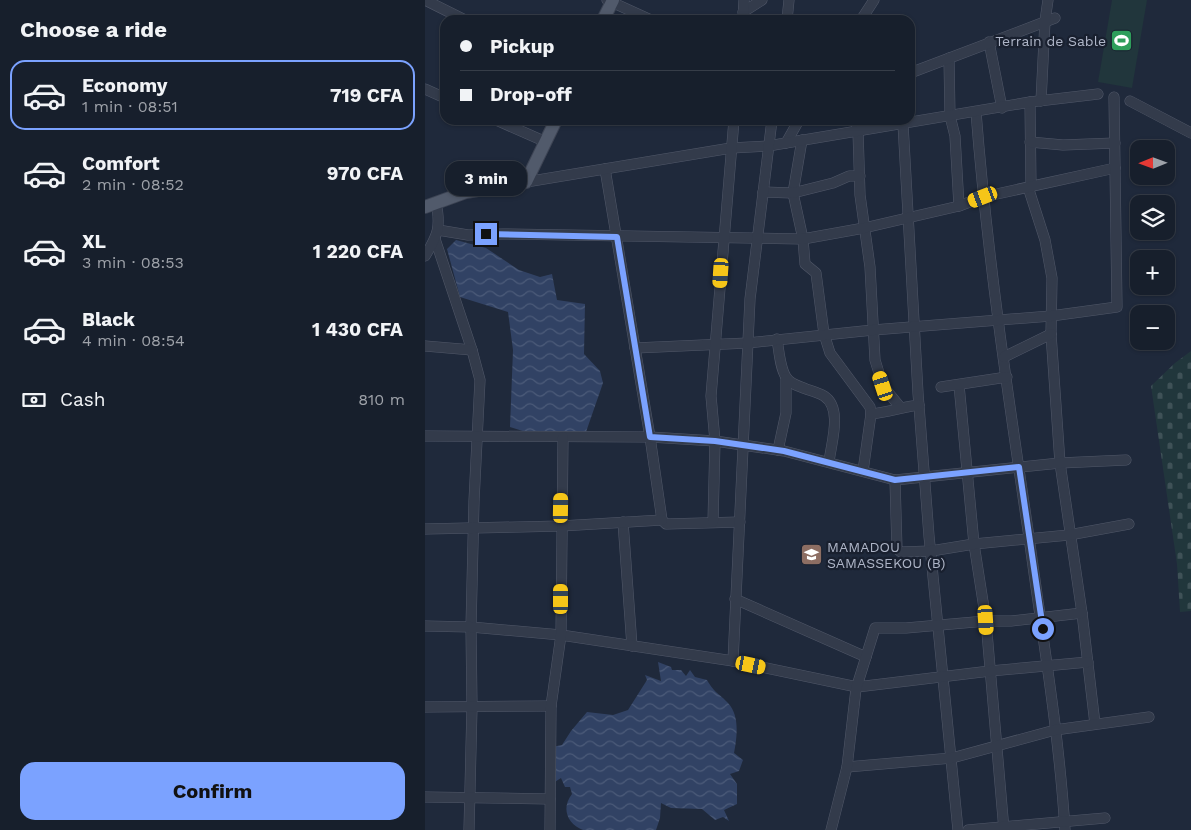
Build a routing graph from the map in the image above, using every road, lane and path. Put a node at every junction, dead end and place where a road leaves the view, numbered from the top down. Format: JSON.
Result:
{"nodes":[{"id":1,"x":425,"y":0,"type":"edge"},
{"id":2,"x":744,"y":0,"type":"edge"},
{"id":3,"x":762,"y":0,"type":"edge"},
{"id":4,"x":789,"y":0,"type":"edge"},
{"id":5,"x":874,"y":0,"type":"edge"},
{"id":6,"x":1048,"y":0,"type":"edge"},
{"id":7,"x":610,"y":1,"type":"edge"},
{"id":8,"x":455,"y":15,"type":"edge"},
{"id":9,"x":605,"y":15,"type":"edge"},
{"id":10,"x":640,"y":15,"type":"edge"},
{"id":11,"x":743,"y":15,"type":"edge"},
{"id":12,"x":744,"y":15,"type":"edge"},
{"id":13,"x":788,"y":15,"type":"edge"},
{"id":14,"x":864,"y":15,"type":"edge"},
{"id":15,"x":1050,"y":20,"type":"junction"},
{"id":16,"x":989,"y":42,"type":"junction"},
{"id":17,"x":949,"y":58,"type":"junction"},
{"id":18,"x":915,"y":71,"type":"edge"},
{"id":19,"x":425,"y":89,"type":"edge"},
{"id":20,"x":1098,"y":94,"type":"dead end"},
{"id":21,"x":440,"y":96,"type":"edge"},
{"id":22,"x":1114,"y":97,"type":"dead end"},
{"id":23,"x":1041,"y":101,"type":"junction"},
{"id":24,"x":1130,"y":101,"type":"dead end"},
{"id":25,"x":1030,"y":102,"type":"junction"},
{"id":26,"x":1002,"y":108,"type":"junction"},
{"id":27,"x":977,"y":112,"type":"junction"},
{"id":28,"x":950,"y":116,"type":"junction"},
{"id":29,"x":915,"y":121,"type":"edge"},
{"id":30,"x":507,"y":125,"type":"edge"},
{"id":31,"x":554,"y":125,"type":"edge"},
{"id":32,"x":733,"y":125,"type":"edge"},
{"id":33,"x":771,"y":125,"type":"edge"},
{"id":34,"x":796,"y":125,"type":"edge"},
{"id":35,"x":857,"y":125,"type":"edge"},
{"id":36,"x":879,"y":125,"type":"edge"},
{"id":37,"x":904,"y":125,"type":"edge"},
{"id":38,"x":858,"y":131,"type":"junction"},
{"id":39,"x":1191,"y":133,"type":"edge"},
{"id":40,"x":802,"y":140,"type":"junction"},
{"id":41,"x":546,"y":142,"type":"junction"},
{"id":42,"x":1030,"y":142,"type":"junction"},
{"id":43,"x":785,"y":143,"type":"junction"},
{"id":44,"x":1115,"y":143,"type":"junction"},
{"id":45,"x":768,"y":146,"type":"junction"},
{"id":46,"x":731,"y":148,"type":"junction"},
{"id":47,"x":1115,"y":168,"type":"junction"},
{"id":48,"x":605,"y":169,"type":"junction"},
{"id":49,"x":860,"y":176,"type":"junction"},
{"id":50,"x":526,"y":182,"type":"junction"},
{"id":51,"x":1029,"y":187,"type":"junction"},
{"id":52,"x":763,"y":192,"type":"junction"},
{"id":53,"x":793,"y":193,"type":"junction"},
{"id":54,"x":983,"y":197,"type":"junction"},
{"id":55,"x":430,"y":205,"type":"edge"},
{"id":56,"x":959,"y":206,"type":"junction"},
{"id":57,"x":907,"y":217,"type":"junction"},
{"id":58,"x":864,"y":228,"type":"junction"},
{"id":59,"x":437,"y":235,"type":"junction"},
{"id":60,"x":617,"y":237,"type":"junction"},
{"id":61,"x":724,"y":237,"type":"junction"},
{"id":62,"x":757,"y":238,"type":"junction"},
{"id":63,"x":803,"y":239,"type":"junction"},
{"id":64,"x":425,"y":256,"type":"edge"},
{"id":65,"x":1051,"y":316,"type":"junction"},
{"id":66,"x":998,"y":320,"type":"junction"},
{"id":67,"x":914,"y":326,"type":"junction"},
{"id":68,"x":873,"y":330,"type":"junction"},
{"id":69,"x":824,"y":334,"type":"junction"},
{"id":70,"x":1051,"y":334,"type":"junction"},
{"id":71,"x":777,"y":339,"type":"junction"},
{"id":72,"x":748,"y":342,"type":"junction"},
{"id":73,"x":716,"y":345,"type":"junction"},
{"id":74,"x":425,"y":346,"type":"edge"},
{"id":75,"x":635,"y":348,"type":"junction"},
{"id":76,"x":472,"y":350,"type":"junction"},
{"id":77,"x":1004,"y":357,"type":"junction"},
{"id":78,"x":1007,"y":377,"type":"junction"},
{"id":79,"x":786,"y":378,"type":"junction"},
{"id":80,"x":959,"y":386,"type":"junction"},
{"id":81,"x":941,"y":388,"type":"dead end"},
{"id":82,"x":919,"y":405,"type":"junction"},
{"id":83,"x":900,"y":407,"type":"junction"},
{"id":84,"x":871,"y":414,"type":"junction"},
{"id":85,"x":425,"y":436,"type":"edge"},
{"id":86,"x":477,"y":436,"type":"junction"},
{"id":87,"x":563,"y":437,"type":"junction"},
{"id":88,"x":650,"y":437,"type":"junction"},
{"id":89,"x":715,"y":441,"type":"junction"},
{"id":90,"x":743,"y":444,"type":"junction"},
{"id":91,"x":778,"y":450,"type":"junction"},
{"id":92,"x":1125,"y":460,"type":"dead end"},
{"id":93,"x":829,"y":462,"type":"junction"},
{"id":94,"x":1060,"y":463,"type":"junction"},
{"id":95,"x":1019,"y":467,"type":"junction"},
{"id":96,"x":863,"y":471,"type":"junction"},
{"id":97,"x":967,"y":472,"type":"junction"},
{"id":98,"x":925,"y":477,"type":"junction"},
{"id":99,"x":895,"y":480,"type":"junction"},
{"id":100,"x":662,"y":520,"type":"junction"},
{"id":101,"x":623,"y":522,"type":"junction"},
{"id":102,"x":713,"y":522,"type":"junction"},
{"id":103,"x":740,"y":522,"type":"junction"},
{"id":104,"x":1129,"y":524,"type":"dead end"},
{"id":105,"x":561,"y":526,"type":"junction"},
{"id":106,"x":425,"y":529,"type":"edge"},
{"id":107,"x":473,"y":529,"type":"junction"},
{"id":108,"x":1069,"y":535,"type":"junction"},
{"id":109,"x":1029,"y":538,"type":"junction"},
{"id":110,"x":974,"y":544,"type":"junction"},
{"id":111,"x":931,"y":551,"type":"junction"},
{"id":112,"x":735,"y":599,"type":"junction"},
{"id":113,"x":1082,"y":613,"type":"junction"},
{"id":114,"x":1041,"y":617,"type":"junction"},
{"id":115,"x":986,"y":620,"type":"junction"},
{"id":116,"x":937,"y":625,"type":"junction"},
{"id":117,"x":425,"y":626,"type":"edge"},
{"id":118,"x":471,"y":627,"type":"junction"},
{"id":119,"x":561,"y":635,"type":"junction"},
{"id":120,"x":632,"y":646,"type":"junction"},
{"id":121,"x":865,"y":657,"type":"junction"},
{"id":122,"x":733,"y":661,"type":"junction"},
{"id":123,"x":1088,"y":662,"type":"junction"},
{"id":124,"x":1047,"y":666,"type":"junction"},
{"id":125,"x":990,"y":671,"type":"junction"},
{"id":126,"x":942,"y":677,"type":"junction"},
{"id":127,"x":857,"y":687,"type":"junction"},
{"id":128,"x":551,"y":706,"type":"junction"},
{"id":129,"x":425,"y":707,"type":"edge"},
{"id":130,"x":472,"y":707,"type":"junction"},
{"id":131,"x":1149,"y":717,"type":"dead end"},
{"id":132,"x":1095,"y":724,"type":"junction"},
{"id":133,"x":1055,"y":730,"type":"junction"},
{"id":134,"x":995,"y":747,"type":"junction"},
{"id":135,"x":952,"y":758,"type":"junction"},
{"id":136,"x":847,"y":767,"type":"junction"},
{"id":137,"x":425,"y":797,"type":"edge"},
{"id":138,"x":469,"y":797,"type":"junction"},
{"id":139,"x":550,"y":799,"type":"junction"},
{"id":140,"x":1105,"y":818,"type":"dead end"},
{"id":141,"x":1065,"y":826,"type":"edge"},
{"id":142,"x":1003,"y":828,"type":"edge"},
{"id":143,"x":469,"y":830,"type":"edge"},
{"id":144,"x":550,"y":830,"type":"edge"},
{"id":145,"x":831,"y":830,"type":"edge"},
{"id":146,"x":958,"y":830,"type":"edge"},
{"id":147,"x":968,"y":830,"type":"edge"}],
"edges":[{"from":1,"to":8,"type":"street"},
{"from":2,"to":11,"type":"street"},
{"from":3,"to":12,"type":"street"},
{"from":4,"to":13,"type":"street"},
{"from":5,"to":14,"type":"street"},
{"from":6,"to":15,"type":"street"},
{"from":7,"to":9,"type":"main road"},
{"from":7,"to":10,"type":"street"},
{"from":15,"to":16,"type":"street"},
{"from":15,"to":23,"type":"street"},
{"from":16,"to":17,"type":"street"},
{"from":16,"to":26,"type":"street"},
{"from":17,"to":18,"type":"street"},
{"from":17,"to":28,"type":"street"},
{"from":19,"to":21,"type":"street"},
{"from":20,"to":23,"type":"street"},
{"from":22,"to":44,"type":"street"},
{"from":23,"to":25,"type":"street"},
{"from":24,"to":39,"type":"street"},
{"from":25,"to":26,"type":"street"},
{"from":25,"to":42,"type":"street"},
{"from":26,"to":27,"type":"street"},
{"from":27,"to":28,"type":"street"},
{"from":27,"to":54,"type":"street"},
{"from":28,"to":29,"type":"street"},
{"from":28,"to":56,"type":"street"},
{"from":30,"to":41,"type":"street"},
{"from":31,"to":41,"type":"main road"},
{"from":32,"to":46,"type":"street"},
{"from":33,"to":45,"type":"street"},
{"from":34,"to":43,"type":"street"},
{"from":35,"to":38,"type":"street"},
{"from":36,"to":38,"type":"street"},
{"from":37,"to":57,"type":"street"},
{"from":38,"to":40,"type":"street"},
{"from":38,"to":49,"type":"street"},
{"from":40,"to":43,"type":"street"},
{"from":40,"to":53,"type":"street"},
{"from":41,"to":50,"type":"main road"},
{"from":42,"to":44,"type":"street"},
{"from":42,"to":51,"type":"street"},
{"from":43,"to":45,"type":"street"},
{"from":44,"to":47,"type":"street"},
{"from":45,"to":46,"type":"street"},
{"from":45,"to":52,"type":"street"},
{"from":46,"to":48,"type":"street"},
{"from":46,"to":61,"type":"street"},
{"from":47,"to":51,"type":"street"},
{"from":47,"to":65,"type":"street"},
{"from":48,"to":50,"type":"street"},
{"from":48,"to":60,"type":"street"},
{"from":49,"to":53,"type":"street"},
{"from":49,"to":58,"type":"street"},
{"from":50,"to":55,"type":"main road"},
{"from":51,"to":54,"type":"street"},
{"from":51,"to":65,"type":"street"},
{"from":52,"to":53,"type":"street"},
{"from":52,"to":62,"type":"street"},
{"from":53,"to":63,"type":"street"},
{"from":54,"to":56,"type":"street"},
{"from":54,"to":66,"type":"street"},
{"from":55,"to":59,"type":"street"},
{"from":56,"to":57,"type":"street"},
{"from":57,"to":58,"type":"street"},
{"from":57,"to":67,"type":"street"},
{"from":58,"to":63,"type":"street"},
{"from":58,"to":68,"type":"street"},
{"from":59,"to":60,"type":"street"},
{"from":59,"to":64,"type":"street"},
{"from":59,"to":76,"type":"street"},
{"from":60,"to":61,"type":"street"},
{"from":60,"to":75,"type":"street"},
{"from":61,"to":62,"type":"street"},
{"from":61,"to":73,"type":"street"},
{"from":62,"to":63,"type":"street"},
{"from":62,"to":72,"type":"street"},
{"from":63,"to":69,"type":"street"},
{"from":65,"to":66,"type":"street"},
{"from":65,"to":70,"type":"street"},
{"from":66,"to":67,"type":"street"},
{"from":66,"to":77,"type":"street"},
{"from":67,"to":68,"type":"street"},
{"from":67,"to":82,"type":"street"},
{"from":68,"to":69,"type":"street"},
{"from":68,"to":83,"type":"street"},
{"from":69,"to":71,"type":"street"},
{"from":69,"to":84,"type":"street"},
{"from":70,"to":77,"type":"street"},
{"from":70,"to":94,"type":"street"},
{"from":71,"to":72,"type":"street"},
{"from":71,"to":79,"type":"street"},
{"from":72,"to":73,"type":"street"},
{"from":72,"to":90,"type":"street"},
{"from":73,"to":75,"type":"street"},
{"from":73,"to":89,"type":"street"},
{"from":74,"to":76,"type":"street"},
{"from":75,"to":88,"type":"street"},
{"from":76,"to":86,"type":"street"},
{"from":77,"to":78,"type":"street"},
{"from":78,"to":80,"type":"street"},
{"from":78,"to":95,"type":"street"},
{"from":79,"to":91,"type":"street"},
{"from":79,"to":93,"type":"street"},
{"from":80,"to":81,"type":"street"},
{"from":80,"to":97,"type":"street"},
{"from":82,"to":83,"type":"street"},
{"from":82,"to":98,"type":"street"},
{"from":83,"to":84,"type":"street"},
{"from":84,"to":96,"type":"street"},
{"from":85,"to":86,"type":"street"},
{"from":86,"to":87,"type":"street"},
{"from":86,"to":107,"type":"street"},
{"from":87,"to":88,"type":"street"},
{"from":87,"to":105,"type":"street"},
{"from":88,"to":89,"type":"street"},
{"from":88,"to":100,"type":"street"},
{"from":89,"to":90,"type":"street"},
{"from":89,"to":102,"type":"street"},
{"from":90,"to":91,"type":"street"},
{"from":90,"to":103,"type":"street"},
{"from":91,"to":93,"type":"street"},
{"from":92,"to":94,"type":"street"},
{"from":93,"to":96,"type":"street"},
{"from":94,"to":95,"type":"street"},
{"from":94,"to":108,"type":"street"},
{"from":95,"to":97,"type":"street"},
{"from":95,"to":109,"type":"street"},
{"from":96,"to":99,"type":"street"},
{"from":97,"to":98,"type":"street"},
{"from":97,"to":110,"type":"street"},
{"from":98,"to":99,"type":"street"},
{"from":98,"to":111,"type":"street"},
{"from":99,"to":111,"type":"street"},
{"from":100,"to":101,"type":"street"},
{"from":100,"to":102,"type":"street"},
{"from":101,"to":105,"type":"street"},
{"from":101,"to":120,"type":"street"},
{"from":102,"to":103,"type":"street"},
{"from":103,"to":112,"type":"street"},
{"from":104,"to":108,"type":"street"},
{"from":105,"to":107,"type":"street"},
{"from":105,"to":119,"type":"street"},
{"from":106,"to":107,"type":"street"},
{"from":107,"to":118,"type":"street"},
{"from":108,"to":109,"type":"street"},
{"from":108,"to":113,"type":"street"},
{"from":109,"to":110,"type":"street"},
{"from":109,"to":114,"type":"street"},
{"from":110,"to":111,"type":"street"},
{"from":110,"to":115,"type":"street"},
{"from":111,"to":116,"type":"street"},
{"from":112,"to":121,"type":"street"},
{"from":112,"to":122,"type":"street"},
{"from":113,"to":114,"type":"street"},
{"from":113,"to":123,"type":"street"},
{"from":114,"to":115,"type":"street"},
{"from":114,"to":124,"type":"street"},
{"from":115,"to":116,"type":"street"},
{"from":115,"to":125,"type":"street"},
{"from":116,"to":121,"type":"street"},
{"from":116,"to":126,"type":"street"},
{"from":117,"to":118,"type":"street"},
{"from":118,"to":119,"type":"street"},
{"from":118,"to":130,"type":"street"},
{"from":119,"to":120,"type":"street"},
{"from":119,"to":128,"type":"street"},
{"from":120,"to":122,"type":"street"},
{"from":121,"to":127,"type":"street"},
{"from":122,"to":127,"type":"street"},
{"from":123,"to":124,"type":"street"},
{"from":123,"to":132,"type":"street"},
{"from":124,"to":125,"type":"street"},
{"from":124,"to":133,"type":"street"},
{"from":125,"to":126,"type":"street"},
{"from":125,"to":134,"type":"street"},
{"from":126,"to":127,"type":"street"},
{"from":126,"to":135,"type":"street"},
{"from":127,"to":136,"type":"street"},
{"from":128,"to":130,"type":"street"},
{"from":128,"to":139,"type":"street"},
{"from":129,"to":130,"type":"street"},
{"from":130,"to":138,"type":"street"},
{"from":131,"to":132,"type":"street"},
{"from":132,"to":133,"type":"street"},
{"from":133,"to":134,"type":"street"},
{"from":133,"to":141,"type":"street"},
{"from":134,"to":135,"type":"street"},
{"from":134,"to":142,"type":"street"},
{"from":135,"to":136,"type":"street"},
{"from":135,"to":146,"type":"street"},
{"from":136,"to":145,"type":"street"},
{"from":137,"to":138,"type":"street"},
{"from":138,"to":139,"type":"street"},
{"from":138,"to":143,"type":"street"},
{"from":139,"to":144,"type":"street"},
{"from":140,"to":141,"type":"street"},
{"from":141,"to":142,"type":"street"},
{"from":142,"to":147,"type":"street"}]}
